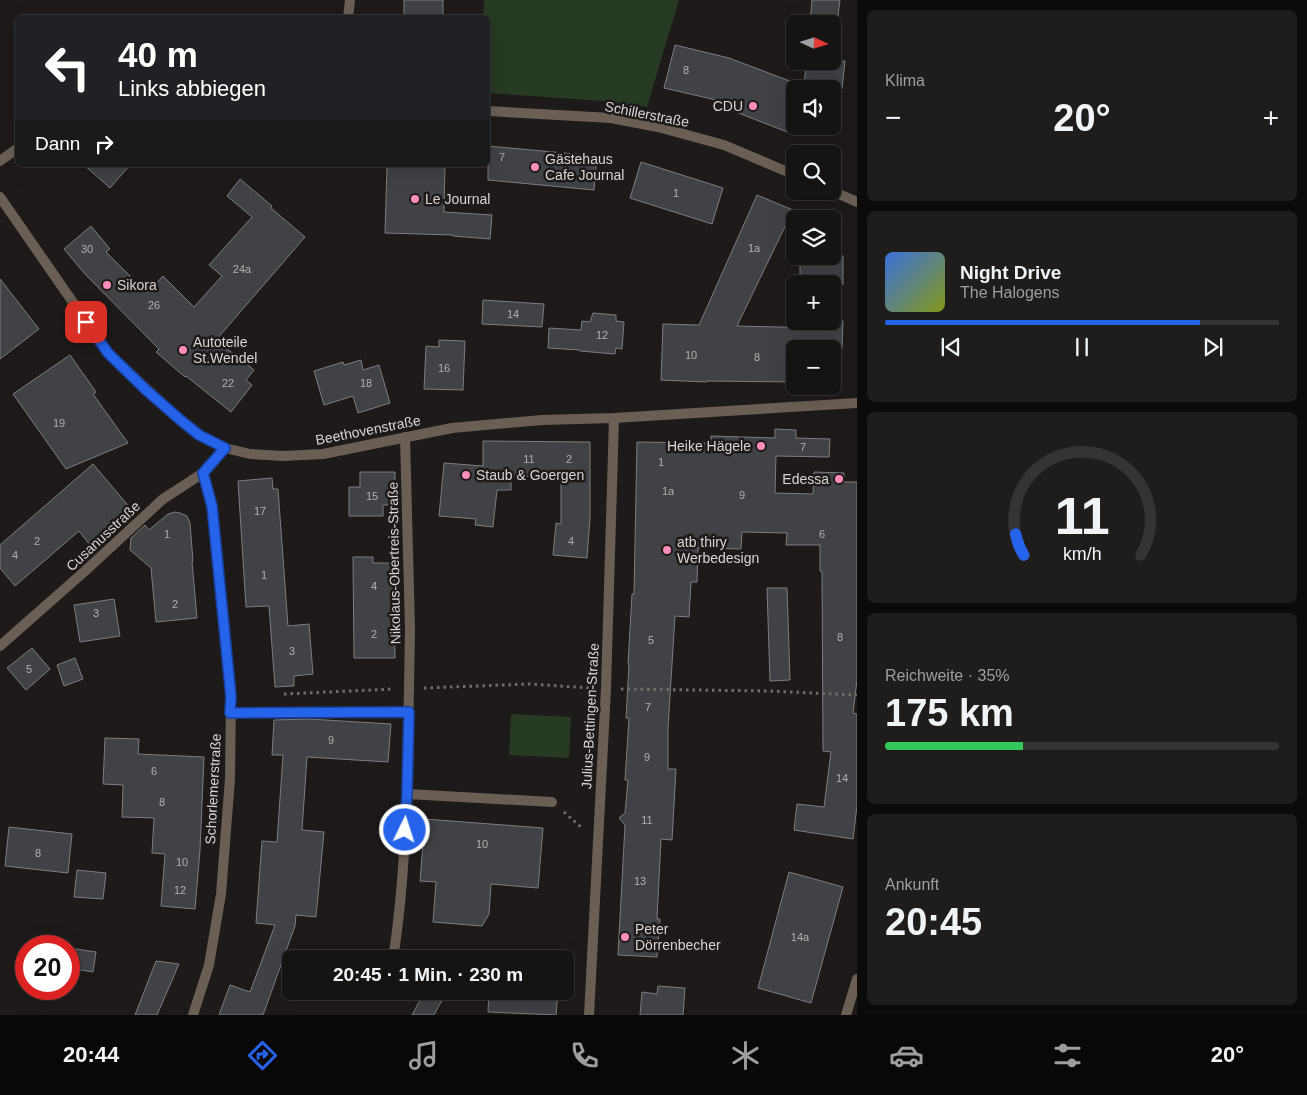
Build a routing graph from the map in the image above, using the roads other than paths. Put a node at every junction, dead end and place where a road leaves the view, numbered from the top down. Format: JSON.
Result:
{"nodes":[{"id":1,"x":350,"y":0,"type":"edge"},
{"id":2,"x":348,"y":15,"type":"edge"},
{"id":3,"x":490,"y":111,"type":"edge"},
{"id":4,"x":15,"y":150,"type":"edge"},
{"id":5,"x":0,"y":161,"type":"edge"},
{"id":6,"x":786,"y":171,"type":"edge"},
{"id":7,"x":841,"y":195,"type":"edge"},
{"id":8,"x":0,"y":197,"type":"edge"},
{"id":9,"x":857,"y":202,"type":"edge"},
{"id":10,"x":857,"y":402,"type":"edge"},
{"id":11,"x":614,"y":418,"type":"junction"},
{"id":12,"x":405,"y":437,"type":"junction"},
{"id":13,"x":225,"y":448,"type":"junction"},
{"id":14,"x":203,"y":473,"type":"junction"},
{"id":15,"x":0,"y":646,"type":"edge"},
{"id":16,"x":409,"y":712,"type":"junction"},
{"id":17,"x":230,"y":713,"type":"junction"},
{"id":18,"x":407,"y":794,"type":"junction"},
{"id":19,"x":552,"y":802,"type":"road end"},
{"id":20,"x":394,"y":950,"type":"edge"},
{"id":21,"x":857,"y":979,"type":"edge"},
{"id":22,"x":193,"y":1015,"type":"edge"},
{"id":23,"x":589,"y":1015,"type":"edge"},
{"id":24,"x":846,"y":1015,"type":"edge"}],
"edges":[{"from":1,"to":2,"type":"street"},
{"from":3,"to":6,"type":"street","name":"Schillerstraße"},
{"from":4,"to":5,"type":"street"},
{"from":7,"to":9,"type":"street"},
{"from":8,"to":13,"type":"street","name":"Beethovenstraße"},
{"from":10,"to":11,"type":"street","name":"Beethovenstraße"},
{"from":11,"to":12,"type":"street","name":"Beethovenstraße"},
{"from":11,"to":23,"type":"street","name":"Julius-Bettingen-Straße"},
{"from":12,"to":13,"type":"street","name":"Beethovenstraße"},
{"from":12,"to":16,"type":"street","name":"Nikolaus-Obertreis-Straße"},
{"from":13,"to":14,"type":"street","name":"Cusanusstraße"},
{"from":14,"to":15,"type":"street","name":"Cusanusstraße"},
{"from":14,"to":17,"type":"street","name":"Schorlemerstraße"},
{"from":16,"to":17,"type":"street"},
{"from":16,"to":18,"type":"street","name":"Nikolaus-Obertreis-Straße"},
{"from":17,"to":22,"type":"street","name":"Schorlemerstraße"},
{"from":18,"to":19,"type":"street"},
{"from":18,"to":20,"type":"street","name":"Nikolaus-Obertreis-Straße"},
{"from":21,"to":24,"type":"street"}]}
